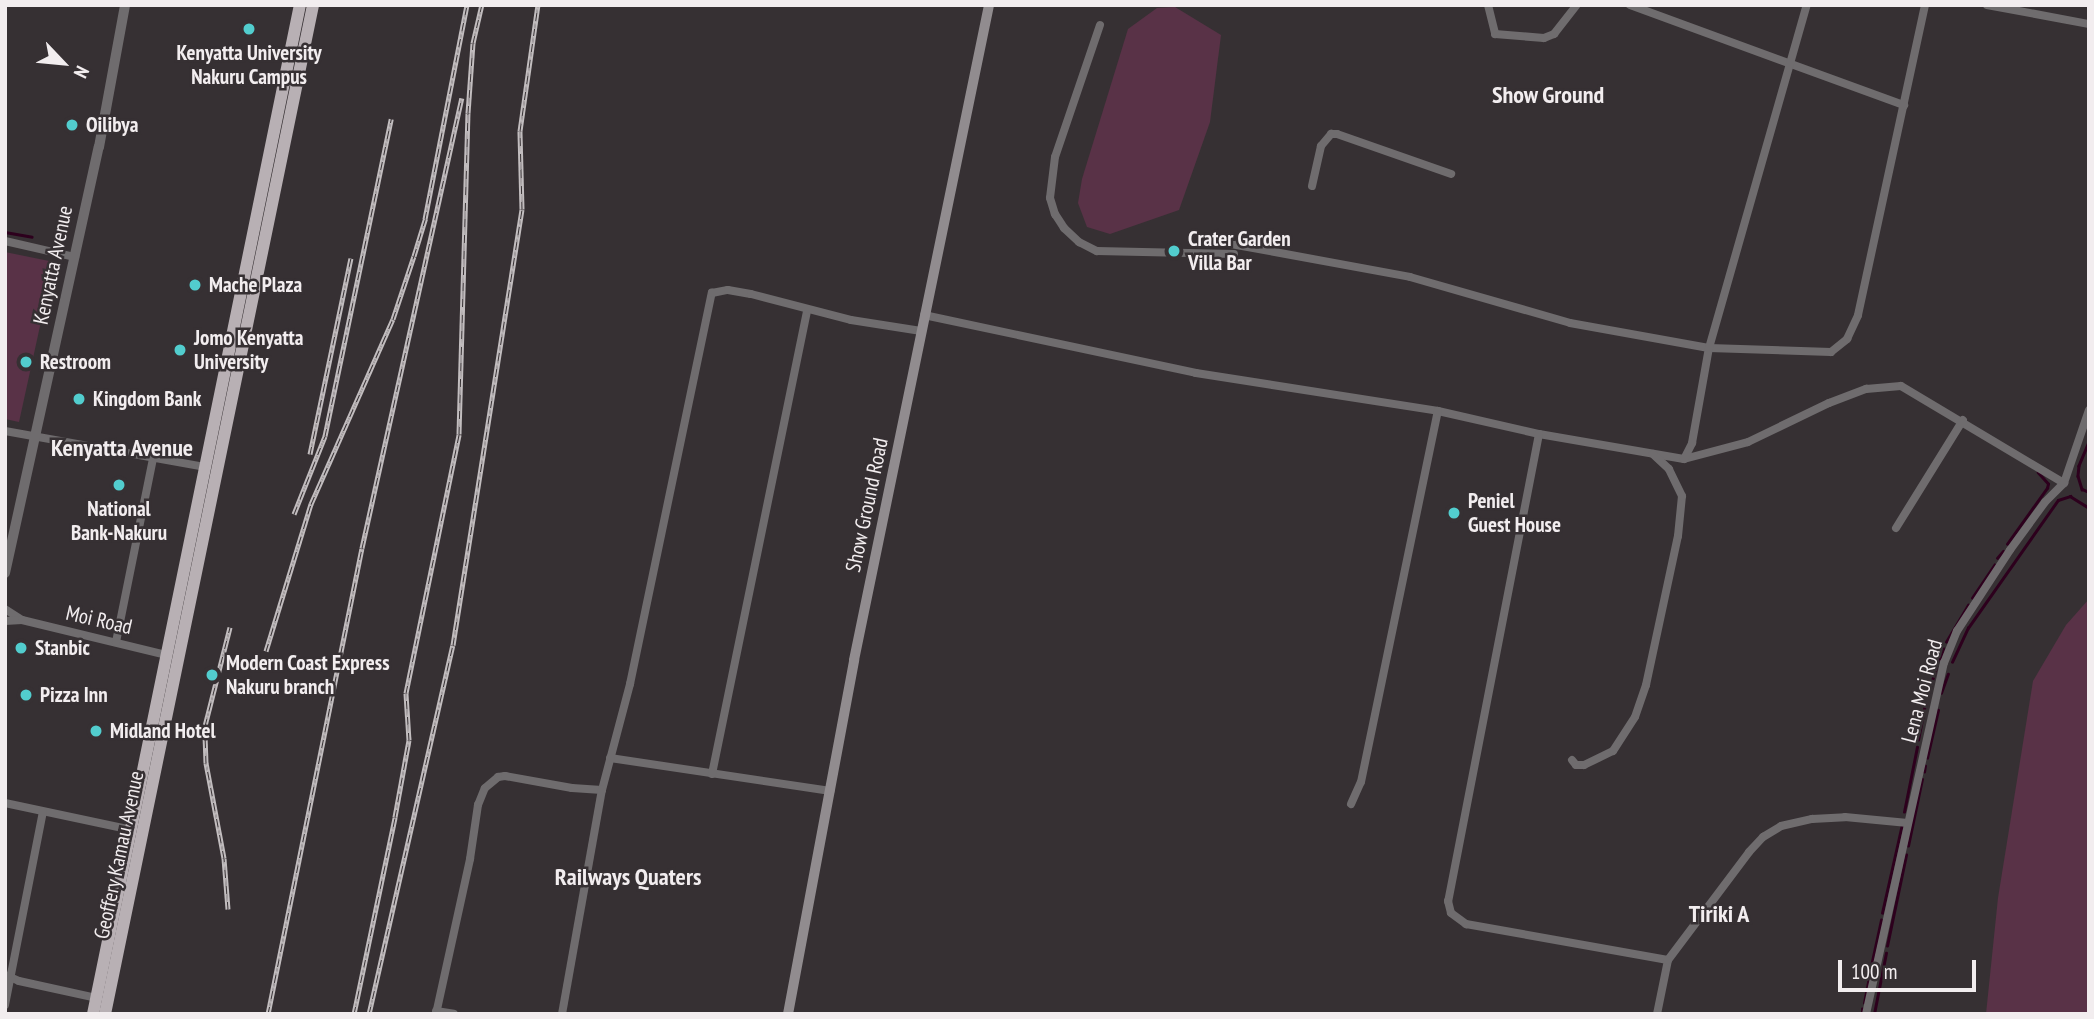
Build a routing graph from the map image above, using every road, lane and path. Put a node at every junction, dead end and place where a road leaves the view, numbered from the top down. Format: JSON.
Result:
{"nodes":[{"id":1,"x":125,"y":5,"type":"edge"},
{"id":2,"x":300,"y":5,"type":"edge"},
{"id":3,"x":313,"y":5,"type":"edge"},
{"id":4,"x":989,"y":5,"type":"edge"},
{"id":5,"x":1488,"y":5,"type":"edge"},
{"id":6,"x":1577,"y":5,"type":"edge"},
{"id":7,"x":1630,"y":5,"type":"edge"},
{"id":8,"x":1807,"y":5,"type":"edge"},
{"id":9,"x":1925,"y":5,"type":"edge"},
{"id":10,"x":1987,"y":5,"type":"edge"},
{"id":11,"x":2089,"y":24,"type":"edge"},
{"id":12,"x":1100,"y":25,"type":"dead end"},
{"id":13,"x":1791,"y":66,"type":"junction"},
{"id":14,"x":1904,"y":105,"type":"junction"},
{"id":15,"x":1451,"y":174,"type":"dead end"},
{"id":16,"x":1312,"y":186,"type":"dead end"},
{"id":17,"x":5,"y":240,"type":"edge"},
{"id":18,"x":1231,"y":244,"type":"dead end"},
{"id":19,"x":1234,"y":254,"type":"dead end"},
{"id":20,"x":75,"y":257,"type":"junction"},
{"id":21,"x":807,"y":310,"type":"junction"},
{"id":22,"x":924,"y":315,"type":"junction"},
{"id":23,"x":921,"y":331,"type":"junction"},
{"id":24,"x":1709,"y":348,"type":"junction"},
{"id":25,"x":2089,"y":410,"type":"edge"},
{"id":26,"x":1438,"y":411,"type":"junction"},
{"id":27,"x":1963,"y":420,"type":"junction"},
{"id":28,"x":5,"y":431,"type":"edge"},
{"id":29,"x":1539,"y":434,"type":"junction"},
{"id":30,"x":35,"y":437,"type":"junction"},
{"id":31,"x":1653,"y":454,"type":"junction"},
{"id":32,"x":153,"y":459,"type":"junction"},
{"id":33,"x":1684,"y":459,"type":"junction"},
{"id":34,"x":206,"y":467,"type":"junction"},
{"id":35,"x":2064,"y":482,"type":"junction"},
{"id":36,"x":1896,"y":528,"type":"dead end"},
{"id":37,"x":5,"y":573,"type":"edge"},
{"id":38,"x":5,"y":609,"type":"edge"},
{"id":39,"x":22,"y":620,"type":"junction"},
{"id":40,"x":5,"y":621,"type":"edge"},
{"id":41,"x":116,"y":642,"type":"junction"},
{"id":42,"x":167,"y":655,"type":"junction"},
{"id":43,"x":610,"y":758,"type":"junction"},
{"id":44,"x":1572,"y":760,"type":"dead end"},
{"id":45,"x":712,"y":775,"type":"junction"},
{"id":46,"x":602,"y":790,"type":"junction"},
{"id":47,"x":831,"y":791,"type":"junction"},
{"id":48,"x":5,"y":803,"type":"edge"},
{"id":49,"x":1351,"y":804,"type":"dead end"},
{"id":50,"x":43,"y":812,"type":"junction"},
{"id":51,"x":1908,"y":822,"type":"junction"},
{"id":52,"x":132,"y":830,"type":"junction"},
{"id":53,"x":1668,"y":960,"type":"junction"},
{"id":54,"x":10,"y":980,"type":"edge"},
{"id":55,"x":97,"y":998,"type":"junction"},
{"id":56,"x":5,"y":1005,"type":"edge"},
{"id":57,"x":436,"y":1012,"type":"edge"},
{"id":58,"x":93,"y":1014,"type":"edge"},
{"id":59,"x":105,"y":1014,"type":"edge"},
{"id":60,"x":453,"y":1014,"type":"edge"},
{"id":61,"x":562,"y":1014,"type":"edge"},
{"id":62,"x":788,"y":1014,"type":"edge"},
{"id":63,"x":1657,"y":1014,"type":"edge"},
{"id":64,"x":1866,"y":1014,"type":"edge"}],
"edges":[{"from":1,"to":20,"type":"street","name":"Kenyatta Avenue"},
{"from":2,"to":34,"type":"highway","name":"Geoffery Kamau Avenue"},
{"from":3,"to":59,"type":"highway","name":"Geoffery Kamau Avenue"},
{"from":4,"to":22,"type":"main road","name":"Show Ground Road"},
{"from":5,"to":6,"type":"street"},
{"from":7,"to":13,"type":"street"},
{"from":8,"to":13,"type":"street"},
{"from":9,"to":14,"type":"street"},
{"from":10,"to":11,"type":"street"},
{"from":12,"to":19,"type":"street"},
{"from":13,"to":14,"type":"street"},
{"from":13,"to":24,"type":"street"},
{"from":14,"to":24,"type":"street"},
{"from":15,"to":16,"type":"street"},
{"from":17,"to":20,"type":"street"},
{"from":18,"to":24,"type":"street"},
{"from":20,"to":30,"type":"street","name":"Kenyatta Avenue"},
{"from":21,"to":23,"type":"street"},
{"from":21,"to":43,"type":"street"},
{"from":21,"to":45,"type":"street"},
{"from":22,"to":23,"type":"main road","name":"Show Ground Road"},
{"from":22,"to":26,"type":"street"},
{"from":23,"to":47,"type":"main road","name":"Show Ground Road"},
{"from":24,"to":33,"type":"street"},
{"from":25,"to":35,"type":"street","name":"Lena Moi Road"},
{"from":26,"to":29,"type":"street"},
{"from":26,"to":49,"type":"street"},
{"from":27,"to":33,"type":"street"},
{"from":27,"to":35,"type":"street"},
{"from":27,"to":36,"type":"street"},
{"from":28,"to":30,"type":"street"},
{"from":29,"to":31,"type":"street"},
{"from":29,"to":53,"type":"street"},
{"from":30,"to":32,"type":"street"},
{"from":30,"to":37,"type":"street","name":"Kenyatta Avenue"},
{"from":31,"to":33,"type":"street"},
{"from":31,"to":44,"type":"street"},
{"from":32,"to":34,"type":"street"},
{"from":32,"to":41,"type":"street"},
{"from":34,"to":42,"type":"highway","name":"Geoffery Kamau Avenue"},
{"from":35,"to":51,"type":"street","name":"Lena Moi Road"},
{"from":38,"to":39,"type":"street","name":"Moi Road"},
{"from":39,"to":40,"type":"street","name":"Moi Road"},
{"from":39,"to":41,"type":"street","name":"Moi Road"},
{"from":41,"to":42,"type":"street","name":"Moi Road"},
{"from":42,"to":52,"type":"highway","name":"Geoffery Kamau Avenue"},
{"from":43,"to":45,"type":"street"},
{"from":43,"to":46,"type":"street"},
{"from":45,"to":47,"type":"street"},
{"from":46,"to":57,"type":"street"},
{"from":46,"to":61,"type":"street"},
{"from":47,"to":62,"type":"main road","name":"Show Ground Road"},
{"from":48,"to":50,"type":"street"},
{"from":50,"to":52,"type":"street"},
{"from":50,"to":54,"type":"street"},
{"from":51,"to":53,"type":"street"},
{"from":51,"to":64,"type":"street","name":"Lena Moi Road"},
{"from":52,"to":55,"type":"highway","name":"Geoffery Kamau Avenue"},
{"from":53,"to":63,"type":"street"},
{"from":54,"to":55,"type":"street"},
{"from":54,"to":56,"type":"street"},
{"from":55,"to":58,"type":"highway","name":"Geoffery Kamau Avenue"},
{"from":57,"to":60,"type":"street"}]}
